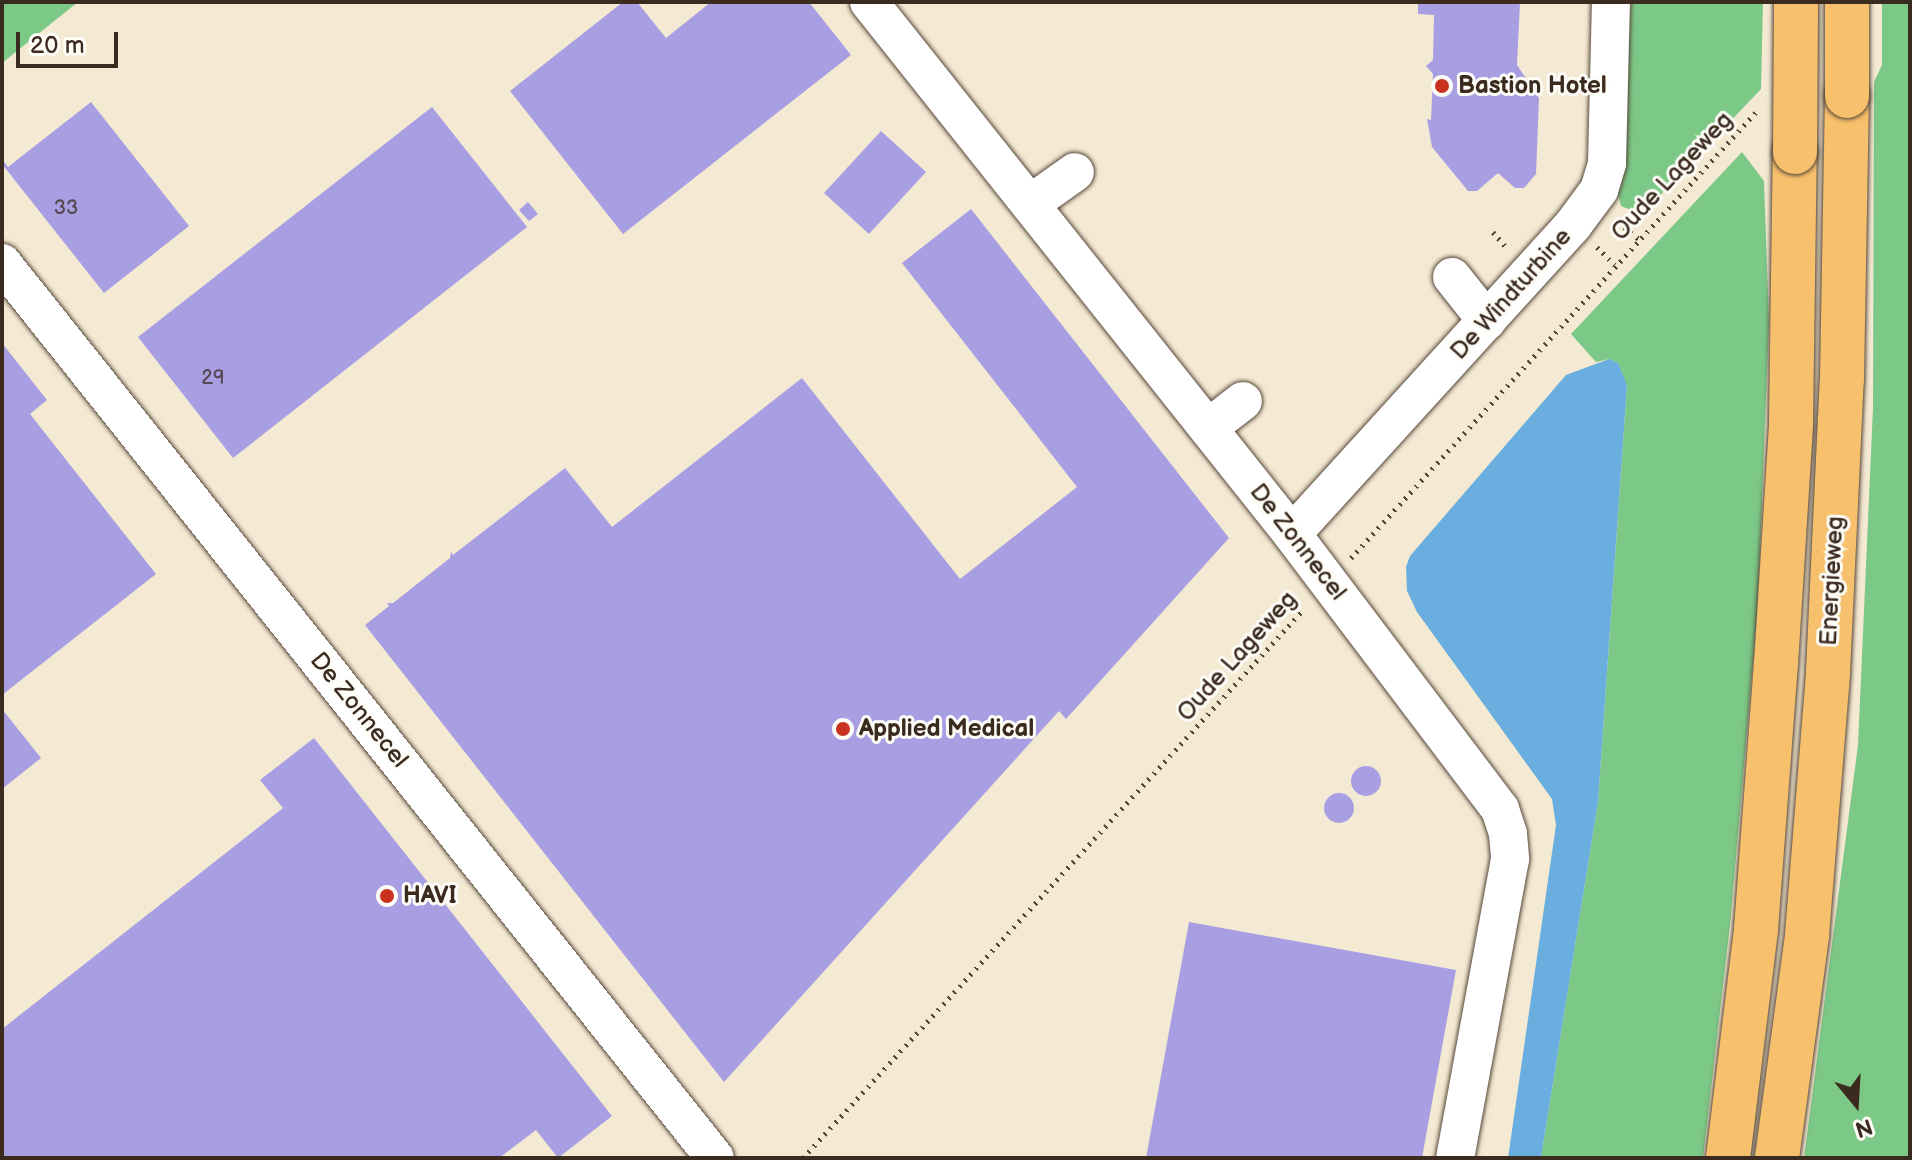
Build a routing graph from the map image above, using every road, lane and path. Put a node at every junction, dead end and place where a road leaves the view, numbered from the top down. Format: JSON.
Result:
{"nodes":[{"id":1,"x":869,"y":2,"type":"edge"},
{"id":2,"x":1611,"y":2,"type":"edge"},
{"id":3,"x":1796,"y":2,"type":"edge"},
{"id":4,"x":1847,"y":2,"type":"edge"},
{"id":5,"x":1765,"y":103,"type":"dead end"},
{"id":6,"x":1075,"y":172,"type":"dead end"},
{"id":7,"x":1030,"y":204,"type":"junction"},
{"id":8,"x":2,"y":263,"type":"edge"},
{"id":9,"x":1452,"y":277,"type":"dead end"},
{"id":10,"x":1487,"y":321,"type":"junction"},
{"id":11,"x":1243,"y":401,"type":"dead end"},
{"id":12,"x":1208,"y":428,"type":"junction"},
{"id":13,"x":1292,"y":534,"type":"junction"},
{"id":14,"x":1329,"y":582,"type":"junction"},
{"id":15,"x":715,"y":1158,"type":"edge"},
{"id":16,"x":803,"y":1158,"type":"edge"},
{"id":17,"x":1455,"y":1158,"type":"edge"},
{"id":18,"x":1728,"y":1158,"type":"edge"},
{"id":19,"x":1777,"y":1158,"type":"edge"}],
"edges":[{"from":1,"to":7,"type":"street","name":"De Zonnecel"},
{"from":2,"to":10,"type":"street","name":"De Windturbine"},
{"from":3,"to":18,"type":"main road","name":"Energieweg","bridge":true},
{"from":4,"to":19,"type":"main road","name":"Energieweg","bridge":true},
{"from":5,"to":14,"type":"path","name":"Oude Lageweg"},
{"from":6,"to":7,"type":"street"},
{"from":7,"to":12,"type":"street","name":"De Zonnecel"},
{"from":8,"to":15,"type":"street","name":"De Zonnecel"},
{"from":9,"to":10,"type":"street"},
{"from":10,"to":13,"type":"street","name":"De Windturbine"},
{"from":11,"to":12,"type":"street"},
{"from":12,"to":13,"type":"street","name":"De Zonnecel"},
{"from":13,"to":14,"type":"street","name":"De Zonnecel"},
{"from":14,"to":16,"type":"path","name":"Oude Lageweg"},
{"from":14,"to":17,"type":"street","name":"De Zonnecel"}]}
